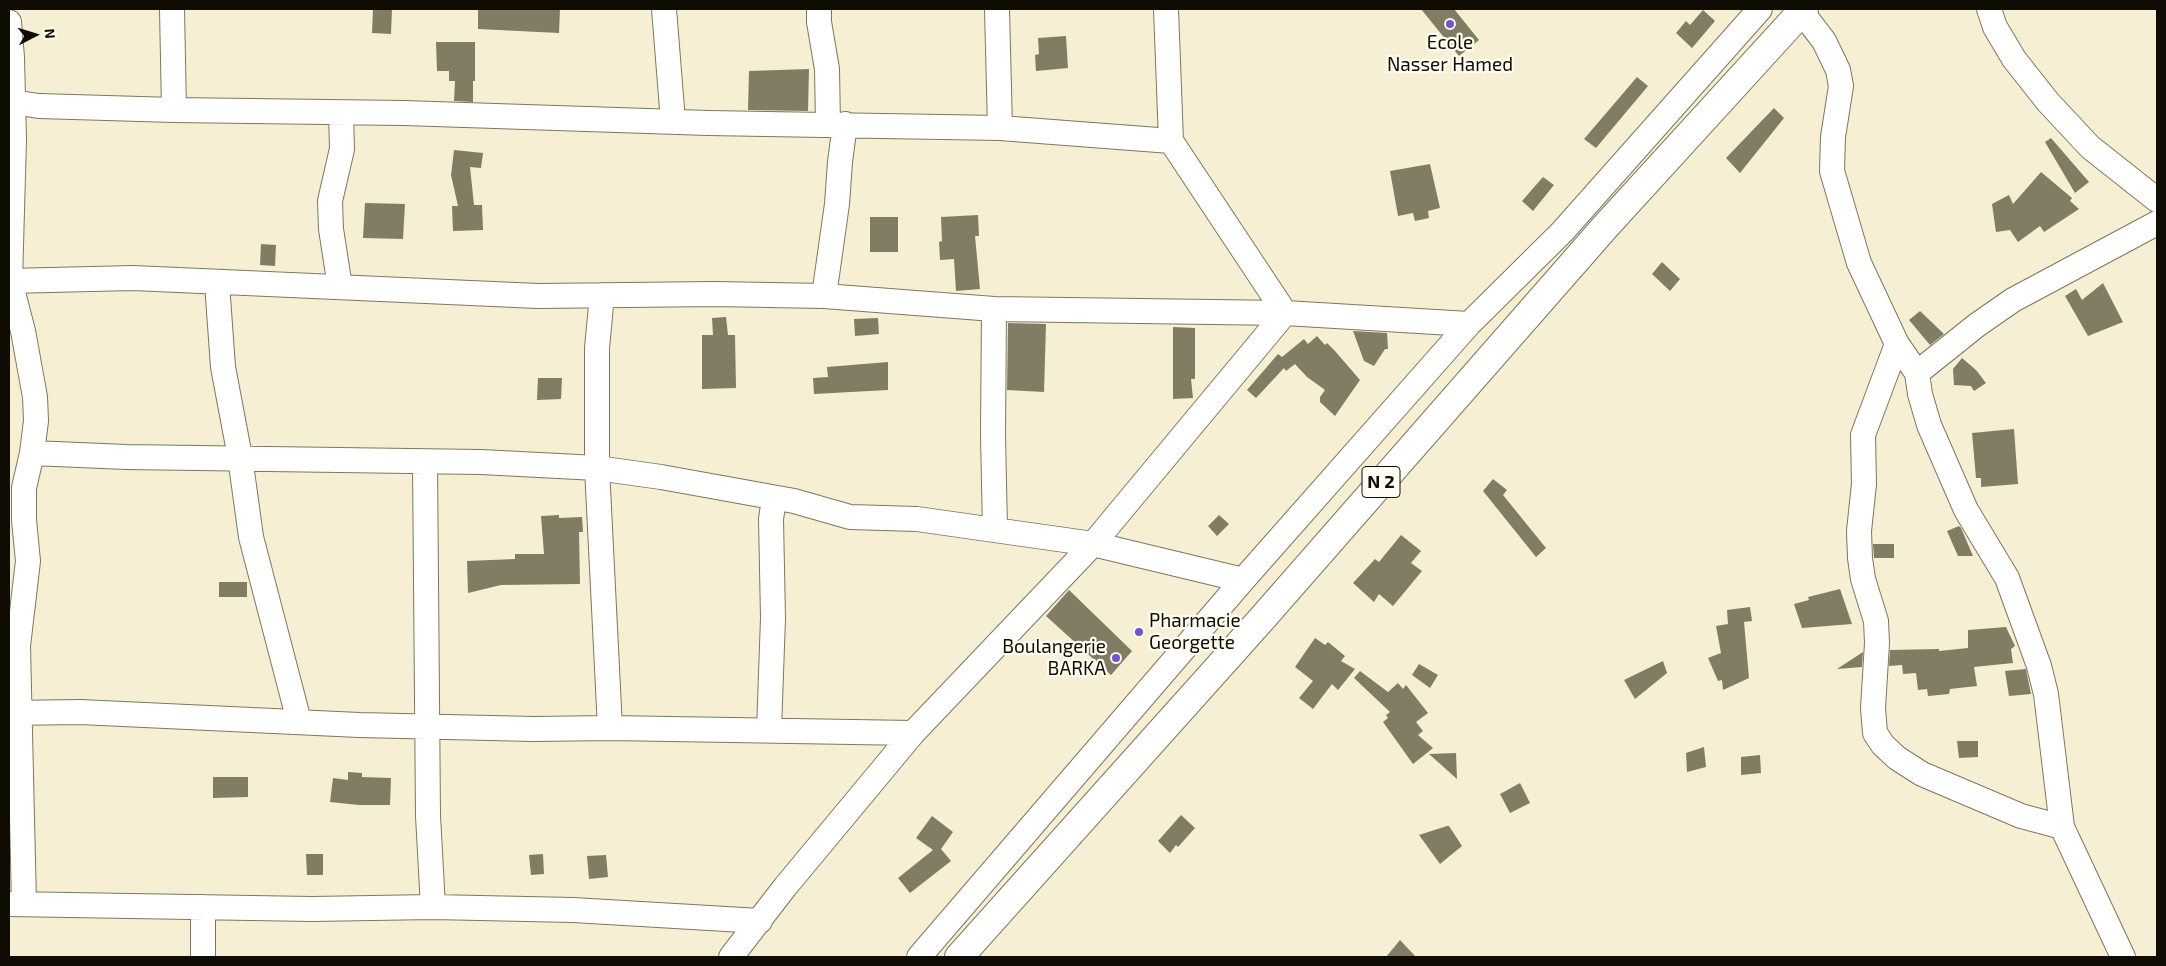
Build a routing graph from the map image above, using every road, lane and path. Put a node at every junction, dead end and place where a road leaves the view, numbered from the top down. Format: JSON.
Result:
{"nodes":[{"id":1,"x":172,"y":9,"type":"edge"},
{"id":2,"x":664,"y":9,"type":"edge"},
{"id":3,"x":819,"y":9,"type":"edge"},
{"id":4,"x":997,"y":9,"type":"edge"},
{"id":5,"x":1166,"y":9,"type":"edge"},
{"id":6,"x":1989,"y":9,"type":"edge"},
{"id":7,"x":1803,"y":10,"type":"edge"},
{"id":8,"x":1746,"y":14,"type":"edge"},
{"id":9,"x":9,"y":22,"type":"edge"},
{"id":10,"x":1764,"y":52,"type":"junction"},
{"id":11,"x":12,"y":102,"type":"junction"},
{"id":12,"x":174,"y":110,"type":"junction"},
{"id":13,"x":341,"y":112,"type":"junction"},
{"id":14,"x":673,"y":120,"type":"junction"},
{"id":15,"x":836,"y":124,"type":"junction"},
{"id":16,"x":1000,"y":128,"type":"junction"},
{"id":17,"x":1171,"y":141,"type":"junction"},
{"id":18,"x":2157,"y":200,"type":"edge"},
{"id":19,"x":2157,"y":223,"type":"edge"},
{"id":20,"x":9,"y":282,"type":"edge"},
{"id":21,"x":217,"y":283,"type":"junction"},
{"id":22,"x":340,"y":287,"type":"junction"},
{"id":23,"x":602,"y":295,"type":"junction"},
{"id":24,"x":824,"y":296,"type":"junction"},
{"id":25,"x":994,"y":309,"type":"junction"},
{"id":26,"x":1284,"y":313,"type":"junction"},
{"id":27,"x":1469,"y":324,"type":"junction"},
{"id":28,"x":1897,"y":344,"type":"junction"},
{"id":29,"x":1917,"y":373,"type":"junction"},
{"id":30,"x":32,"y":453,"type":"junction"},
{"id":31,"x":240,"y":458,"type":"junction"},
{"id":32,"x":425,"y":462,"type":"junction"},
{"id":33,"x":597,"y":468,"type":"junction"},
{"id":34,"x":774,"y":499,"type":"junction"},
{"id":35,"x":995,"y":530,"type":"junction"},
{"id":36,"x":1093,"y":544,"type":"junction"},
{"id":37,"x":1243,"y":580,"type":"junction"},
{"id":38,"x":15,"y":713,"type":"edge"},
{"id":39,"x":299,"y":721,"type":"junction"},
{"id":40,"x":429,"y":726,"type":"junction"},
{"id":41,"x":610,"y":728,"type":"junction"},
{"id":42,"x":769,"y":730,"type":"junction"},
{"id":43,"x":912,"y":733,"type":"junction"},
{"id":44,"x":2062,"y":827,"type":"junction"},
{"id":45,"x":16,"y":904,"type":"edge"},
{"id":46,"x":204,"y":907,"type":"junction"},
{"id":47,"x":433,"y":908,"type":"junction"},
{"id":48,"x":760,"y":921,"type":"junction"},
{"id":49,"x":203,"y":957,"type":"edge"},
{"id":50,"x":731,"y":957,"type":"edge"},
{"id":51,"x":919,"y":957,"type":"edge"},
{"id":52,"x":959,"y":957,"type":"edge"},
{"id":53,"x":2122,"y":957,"type":"edge"}],
"edges":[{"from":1,"to":12,"type":"street"},
{"from":2,"to":14,"type":"street"},
{"from":3,"to":15,"type":"street"},
{"from":4,"to":16,"type":"street"},
{"from":5,"to":17,"type":"street"},
{"from":6,"to":18,"type":"street"},
{"from":7,"to":10,"type":"main road","number":"N 2"},
{"from":7,"to":28,"type":"street"},
{"from":8,"to":10,"type":"street"},
{"from":8,"to":27,"type":"street"},
{"from":9,"to":11,"type":"street"},
{"from":10,"to":52,"type":"main road","number":"N 2"},
{"from":11,"to":12,"type":"street"},
{"from":11,"to":20,"type":"street"},
{"from":12,"to":13,"type":"street"},
{"from":13,"to":14,"type":"street"},
{"from":13,"to":22,"type":"street"},
{"from":14,"to":15,"type":"street"},
{"from":15,"to":16,"type":"street"},
{"from":15,"to":24,"type":"street"},
{"from":16,"to":17,"type":"street"},
{"from":17,"to":26,"type":"street"},
{"from":19,"to":29,"type":"street"},
{"from":20,"to":21,"type":"street"},
{"from":20,"to":30,"type":"street"},
{"from":21,"to":22,"type":"street"},
{"from":21,"to":31,"type":"street"},
{"from":22,"to":23,"type":"street"},
{"from":23,"to":24,"type":"street"},
{"from":23,"to":33,"type":"street"},
{"from":24,"to":25,"type":"street"},
{"from":25,"to":26,"type":"street"},
{"from":25,"to":35,"type":"street"},
{"from":26,"to":27,"type":"street"},
{"from":26,"to":36,"type":"street"},
{"from":27,"to":37,"type":"street"},
{"from":28,"to":29,"type":"street"},
{"from":28,"to":44,"type":"street"},
{"from":29,"to":44,"type":"street"},
{"from":30,"to":31,"type":"street"},
{"from":30,"to":38,"type":"street"},
{"from":31,"to":32,"type":"street"},
{"from":31,"to":39,"type":"street"},
{"from":32,"to":33,"type":"street"},
{"from":32,"to":40,"type":"street"},
{"from":33,"to":34,"type":"street"},
{"from":33,"to":41,"type":"street"},
{"from":34,"to":35,"type":"street"},
{"from":34,"to":42,"type":"street"},
{"from":35,"to":36,"type":"street"},
{"from":36,"to":37,"type":"street"},
{"from":36,"to":43,"type":"street"},
{"from":37,"to":51,"type":"street"},
{"from":38,"to":39,"type":"street"},
{"from":38,"to":45,"type":"street"},
{"from":39,"to":40,"type":"street"},
{"from":40,"to":41,"type":"street"},
{"from":40,"to":47,"type":"street"},
{"from":41,"to":42,"type":"street"},
{"from":42,"to":43,"type":"street"},
{"from":43,"to":48,"type":"street"},
{"from":44,"to":53,"type":"street"},
{"from":45,"to":46,"type":"street"},
{"from":46,"to":47,"type":"street"},
{"from":46,"to":49,"type":"street"},
{"from":47,"to":48,"type":"street"},
{"from":48,"to":50,"type":"street"}]}
